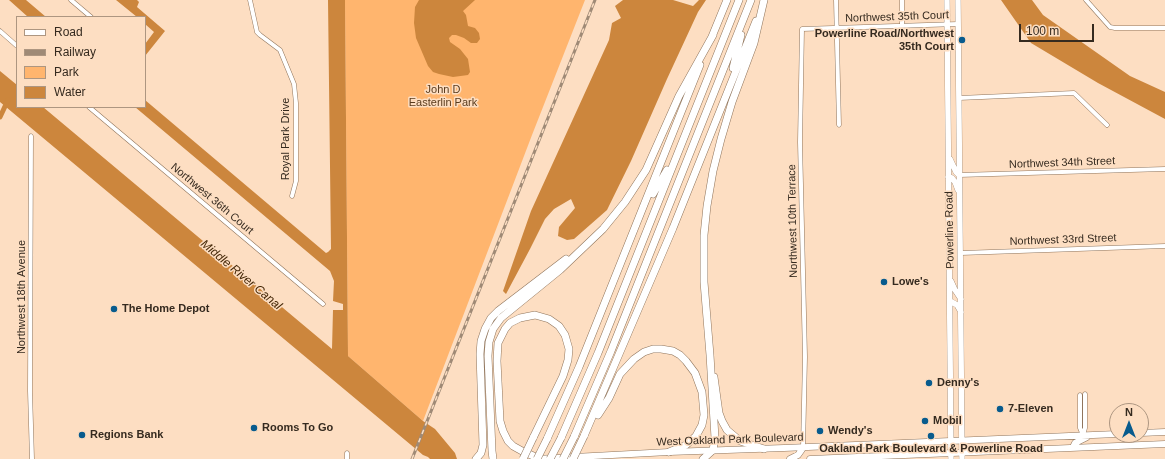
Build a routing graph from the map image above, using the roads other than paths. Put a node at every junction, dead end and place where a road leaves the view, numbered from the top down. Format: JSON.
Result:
{"nodes":[{"id":1,"x":71,"y":0,"type":"edge"},
{"id":2,"x":250,"y":0,"type":"edge"},
{"id":3,"x":727,"y":0,"type":"edge"},
{"id":4,"x":738,"y":0,"type":"edge"},
{"id":5,"x":751,"y":0,"type":"edge"},
{"id":6,"x":764,"y":0,"type":"edge"},
{"id":7,"x":836,"y":0,"type":"edge"},
{"id":8,"x":902,"y":0,"type":"edge"},
{"id":9,"x":947,"y":0,"type":"edge"},
{"id":10,"x":958,"y":0,"type":"edge"},
{"id":11,"x":1086,"y":0,"type":"edge"},
{"id":12,"x":747,"y":12,"type":"junction"},
{"id":13,"x":90,"y":16,"type":"edge"},
{"id":14,"x":947,"y":24,"type":"junction"},
{"id":15,"x":958,"y":24,"type":"junction"},
{"id":16,"x":902,"y":26,"type":"junction"},
{"id":17,"x":837,"y":28,"type":"junction"},
{"id":18,"x":1165,"y":28,"type":"edge"},
{"id":19,"x":0,"y":31,"type":"edge"},
{"id":20,"x":713,"y":35,"type":"junction"},
{"id":21,"x":16,"y":45,"type":"edge"},
{"id":22,"x":728,"y":92,"type":"junction"},
{"id":23,"x":959,"y":98,"type":"junction"},
{"id":24,"x":91,"y":108,"type":"edge"},
{"id":25,"x":839,"y":125,"type":"dead end"},
{"id":26,"x":1108,"y":125,"type":"dead end"},
{"id":27,"x":32,"y":136,"type":"dead end"},
{"id":28,"x":679,"y":150,"type":"junction"},
{"id":29,"x":948,"y":156,"type":"junction"},
{"id":30,"x":1165,"y":169,"type":"edge"},
{"id":31,"x":960,"y":175,"type":"junction"},
{"id":32,"x":948,"y":177,"type":"junction"},
{"id":33,"x":960,"y":194,"type":"junction"},
{"id":34,"x":292,"y":196,"type":"dead end"},
{"id":35,"x":641,"y":215,"type":"junction"},
{"id":36,"x":588,"y":242,"type":"junction"},
{"id":37,"x":1165,"y":246,"type":"edge"},
{"id":38,"x":961,"y":253,"type":"junction"},
{"id":39,"x":950,"y":277,"type":"junction"},
{"id":40,"x":961,"y":300,"type":"junction"},
{"id":41,"x":950,"y":301,"type":"junction"},
{"id":42,"x":323,"y":304,"type":"dead end"},
{"id":43,"x":961,"y":312,"type":"junction"},
{"id":44,"x":710,"y":355,"type":"junction"},
{"id":45,"x":1083,"y":395,"type":"dead end"},
{"id":46,"x":1165,"y":432,"type":"edge"},
{"id":47,"x":1149,"y":433,"type":"edge"},
{"id":48,"x":1109,"y":435,"type":"edge"},
{"id":49,"x":584,"y":436,"type":"junction"},
{"id":50,"x":1083,"y":436,"type":"junction"},
{"id":51,"x":1093,"y":436,"type":"junction"},
{"id":52,"x":962,"y":441,"type":"junction"},
{"id":53,"x":951,"y":442,"type":"junction"},
{"id":54,"x":1165,"y":444,"type":"edge"},
{"id":55,"x":1073,"y":447,"type":"junction"},
{"id":56,"x":803,"y":448,"type":"junction"},
{"id":57,"x":764,"y":449,"type":"junction"},
{"id":58,"x":713,"y":450,"type":"junction"},
{"id":59,"x":670,"y":452,"type":"junction"},
{"id":60,"x":347,"y":453,"type":"dead end"},
{"id":61,"x":951,"y":456,"type":"edge"},
{"id":62,"x":962,"y":456,"type":"edge"},
{"id":63,"x":32,"y":459,"type":"edge"},
{"id":64,"x":347,"y":459,"type":"edge"},
{"id":65,"x":476,"y":459,"type":"edge"},
{"id":66,"x":493,"y":459,"type":"edge"},
{"id":67,"x":523,"y":459,"type":"edge"},
{"id":68,"x":537,"y":459,"type":"edge"},
{"id":69,"x":540,"y":459,"type":"edge"},
{"id":70,"x":550,"y":459,"type":"edge"},
{"id":71,"x":563,"y":459,"type":"edge"},
{"id":72,"x":573,"y":459,"type":"edge"},
{"id":73,"x":703,"y":459,"type":"edge"},
{"id":74,"x":790,"y":459,"type":"edge"},
{"id":75,"x":810,"y":459,"type":"edge"}],
"edges":[{"from":1,"to":13,"type":"street"},
{"from":2,"to":34,"type":"street","name":"Royal Park Drive"},
{"from":3,"to":20,"type":"highway"},
{"from":4,"to":28,"type":"highway"},
{"from":5,"to":12,"type":"highway"},
{"from":6,"to":22,"type":"highway"},
{"from":6,"to":44,"type":"highway"},
{"from":7,"to":17,"type":"street"},
{"from":8,"to":16,"type":"street"},
{"from":9,"to":14,"type":"main road","name":"Powerline Road"},
{"from":10,"to":15,"type":"main road","name":"Powerline Road"},
{"from":11,"to":18,"type":"street"},
{"from":12,"to":22,"type":"highway"},
{"from":12,"to":71,"type":"highway","bridge":true},
{"from":14,"to":15,"type":"street","name":"Northwest 35th Court"},
{"from":14,"to":16,"type":"street","name":"Northwest 35th Court"},
{"from":14,"to":29,"type":"main road","name":"Powerline Road"},
{"from":15,"to":23,"type":"main road","name":"Powerline Road"},
{"from":16,"to":17,"type":"street","name":"Northwest 35th Court"},
{"from":17,"to":25,"type":"street"},
{"from":17,"to":56,"type":"street","name":"Northwest 10th Terrace"},
{"from":19,"to":21,"type":"street"},
{"from":20,"to":35,"type":"highway"},
{"from":20,"to":36,"type":"highway"},
{"from":22,"to":49,"type":"highway"},
{"from":23,"to":26,"type":"street"},
{"from":23,"to":31,"type":"main road","name":"Powerline Road"},
{"from":24,"to":42,"type":"street","name":"Northwest 36th Court"},
{"from":27,"to":63,"type":"street","name":"Northwest 18th Avenue"},
{"from":28,"to":35,"type":"highway"},
{"from":28,"to":70,"type":"highway","bridge":true},
{"from":29,"to":31,"type":"main road"},
{"from":29,"to":32,"type":"main road","name":"Powerline Road"},
{"from":30,"to":31,"type":"street","name":"Northwest 34th Street"},
{"from":31,"to":33,"type":"main road","name":"Powerline Road"},
{"from":32,"to":33,"type":"main road"},
{"from":32,"to":39,"type":"main road","name":"Powerline Road"},
{"from":33,"to":38,"type":"main road","name":"Powerline Road"},
{"from":35,"to":68,"type":"highway","bridge":true},
{"from":36,"to":65,"type":"highway"},
{"from":36,"to":66,"type":"highway"},
{"from":37,"to":38,"type":"street","name":"Northwest 33rd Street"},
{"from":38,"to":40,"type":"main road","name":"Powerline Road"},
{"from":39,"to":40,"type":"main road"},
{"from":39,"to":41,"type":"main road","name":"Powerline Road"},
{"from":40,"to":43,"type":"main road","name":"Powerline Road"},
{"from":41,"to":43,"type":"main road"},
{"from":41,"to":53,"type":"main road","name":"Powerline Road"},
{"from":43,"to":52,"type":"main road","name":"Powerline Road"},
{"from":44,"to":57,"type":"highway"},
{"from":44,"to":58,"type":"highway"},
{"from":45,"to":50,"type":"street"},
{"from":46,"to":47,"type":"main road"},
{"from":48,"to":51,"type":"main road","name":"West Oakland Park Boulevard"},
{"from":49,"to":59,"type":"highway"},
{"from":49,"to":72,"type":"highway","bridge":true},
{"from":50,"to":51,"type":"main road","name":"West Oakland Park Boulevard"},
{"from":50,"to":52,"type":"main road","name":"West Oakland Park Boulevard"},
{"from":51,"to":55,"type":"main road"},
{"from":52,"to":53,"type":"main road","name":"West Oakland Park Boulevard"},
{"from":52,"to":62,"type":"main road","name":"Powerline Road"},
{"from":53,"to":56,"type":"main road","name":"West Oakland Park Boulevard"},
{"from":53,"to":61,"type":"main road","name":"Powerline Road"},
{"from":54,"to":55,"type":"main road","name":"West Oakland Park Boulevard"},
{"from":55,"to":62,"type":"main road","name":"West Oakland Park Boulevard"},
{"from":56,"to":57,"type":"main road","name":"West Oakland Park Boulevard"},
{"from":56,"to":74,"type":"main road"},
{"from":57,"to":58,"type":"main road","name":"West Oakland Park Boulevard"},
{"from":58,"to":59,"type":"main road","name":"West Oakland Park Boulevard"},
{"from":58,"to":73,"type":"highway"},
{"from":59,"to":69,"type":"main road","name":"West Oakland Park Boulevard"},
{"from":60,"to":64,"type":"street"},
{"from":61,"to":62,"type":"main road","name":"West Oakland Park Boulevard"},
{"from":61,"to":75,"type":"main road","name":"West Oakland Park Boulevard"},
{"from":67,"to":69,"type":"highway","bridge":true},
{"from":68,"to":69,"type":"main road","name":"West Oakland Park Boulevard"}]}
